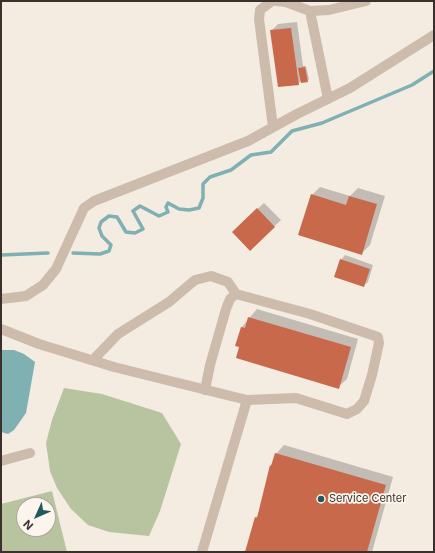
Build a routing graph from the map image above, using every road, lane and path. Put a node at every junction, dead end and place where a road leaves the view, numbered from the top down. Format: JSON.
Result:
{"nodes":[{"id":1,"x":272,"y":1,"type":"edge"},
{"id":2,"x":276,"y":1,"type":"edge"},
{"id":3,"x":366,"y":1,"type":"edge"},
{"id":4,"x":310,"y":11,"type":"junction"},
{"id":5,"x":434,"y":35,"type":"edge"},
{"id":6,"x":328,"y":99,"type":"junction"},
{"id":7,"x":273,"y":127,"type":"junction"},
{"id":8,"x":236,"y":294,"type":"junction"},
{"id":9,"x":1,"y":299,"type":"edge"},
{"id":10,"x":1,"y":329,"type":"edge"},
{"id":11,"x":93,"y":360,"type":"junction"},
{"id":12,"x":206,"y":390,"type":"junction"},
{"id":13,"x":247,"y":400,"type":"junction"},
{"id":14,"x":30,"y":453,"type":"dead end"},
{"id":15,"x":1,"y":461,"type":"edge"},
{"id":16,"x":202,"y":552,"type":"edge"}],
"edges":[{"from":1,"to":7,"type":"lane"},
{"from":2,"to":4,"type":"lane"},
{"from":3,"to":4,"type":"lane"},
{"from":4,"to":6,"type":"lane"},
{"from":5,"to":6,"type":"lane"},
{"from":6,"to":7,"type":"lane"},
{"from":7,"to":9,"type":"lane"},
{"from":8,"to":11,"type":"lane"},
{"from":8,"to":12,"type":"lane"},
{"from":8,"to":13,"type":"lane"},
{"from":10,"to":11,"type":"lane"},
{"from":11,"to":12,"type":"lane"},
{"from":12,"to":13,"type":"lane"},
{"from":13,"to":16,"type":"lane"},
{"from":14,"to":15,"type":"lane"}]}
